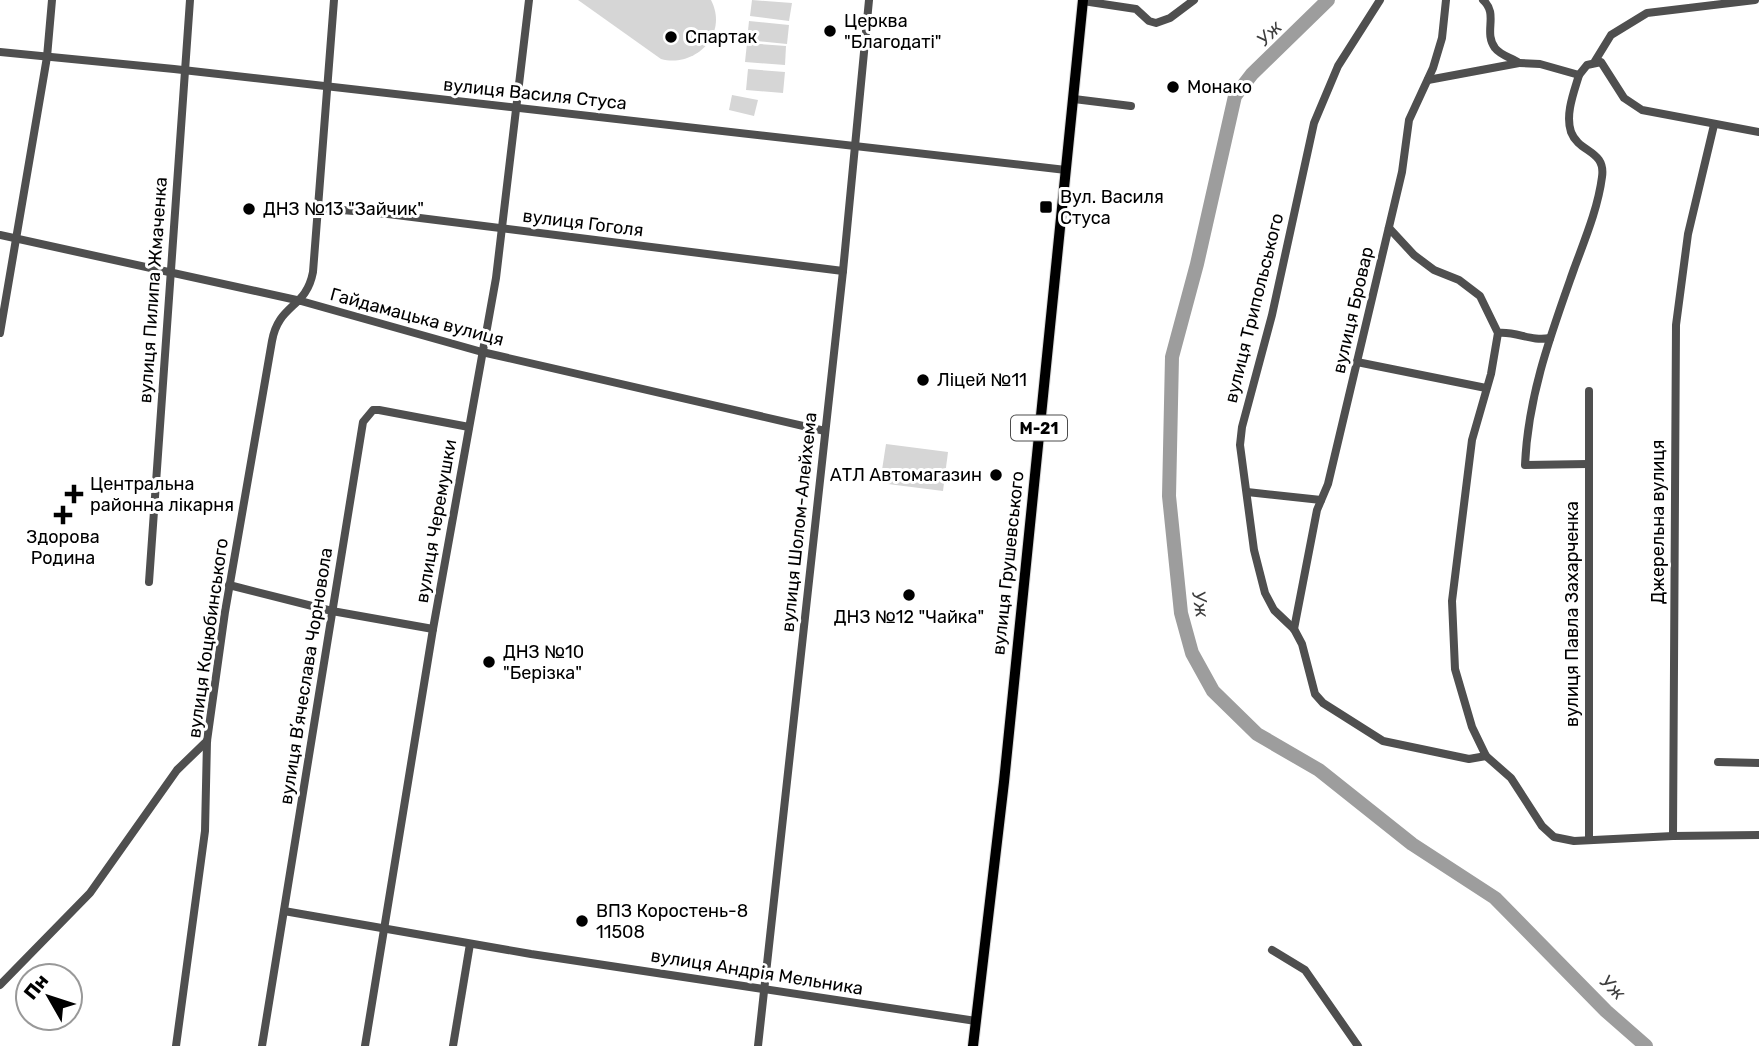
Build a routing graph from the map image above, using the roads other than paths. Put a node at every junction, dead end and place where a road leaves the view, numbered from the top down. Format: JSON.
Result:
{"nodes":[{"id":1,"x":52,"y":0,"type":"edge"},
{"id":2,"x":190,"y":0,"type":"edge"},
{"id":3,"x":334,"y":0,"type":"edge"},
{"id":4,"x":529,"y":0,"type":"edge"},
{"id":5,"x":869,"y":0,"type":"edge"},
{"id":6,"x":1083,"y":0,"type":"edge"},
{"id":7,"x":1194,"y":0,"type":"edge"},
{"id":8,"x":1380,"y":0,"type":"edge"},
{"id":9,"x":1446,"y":0,"type":"edge"},
{"id":10,"x":1483,"y":0,"type":"edge"},
{"id":11,"x":1755,"y":0,"type":"edge"},
{"id":12,"x":0,"y":52,"type":"edge"},
{"id":13,"x":47,"y":57,"type":"junction"},
{"id":14,"x":1595,"y":61,"type":"junction"},
{"id":15,"x":1520,"y":63,"type":"junction"},
{"id":16,"x":185,"y":71,"type":"junction"},
{"id":17,"x":1579,"y":75,"type":"junction"},
{"id":18,"x":1428,"y":80,"type":"junction"},
{"id":19,"x":328,"y":87,"type":"junction"},
{"id":20,"x":1073,"y":99,"type":"junction"},
{"id":21,"x":1131,"y":106,"type":"dead end"},
{"id":22,"x":514,"y":108,"type":"junction"},
{"id":23,"x":1714,"y":125,"type":"junction"},
{"id":24,"x":1759,"y":132,"type":"edge"},
{"id":25,"x":856,"y":145,"type":"junction"},
{"id":26,"x":1066,"y":170,"type":"junction"},
{"id":27,"x":318,"y":208,"type":"junction"},
{"id":28,"x":1389,"y":228,"type":"junction"},
{"id":29,"x":503,"y":229,"type":"junction"},
{"id":30,"x":0,"y":235,"type":"edge"},
{"id":31,"x":16,"y":239,"type":"junction"},
{"id":32,"x":169,"y":271,"type":"junction"},
{"id":33,"x":843,"y":271,"type":"junction"},
{"id":34,"x":301,"y":301,"type":"junction"},
{"id":35,"x":0,"y":333,"type":"edge"},
{"id":36,"x":1498,"y":333,"type":"junction"},
{"id":37,"x":1550,"y":338,"type":"junction"},
{"id":38,"x":482,"y":352,"type":"junction"},
{"id":39,"x":1357,"y":362,"type":"junction"},
{"id":40,"x":1486,"y":388,"type":"junction"},
{"id":41,"x":1589,"y":391,"type":"dead end"},
{"id":42,"x":468,"y":427,"type":"junction"},
{"id":43,"x":825,"y":431,"type":"junction"},
{"id":44,"x":1588,"y":464,"type":"junction"},
{"id":45,"x":1247,"y":492,"type":"junction"},
{"id":46,"x":1321,"y":500,"type":"junction"},
{"id":47,"x":149,"y":582,"type":"dead end"},
{"id":48,"x":229,"y":584,"type":"junction"},
{"id":49,"x":332,"y":611,"type":"junction"},
{"id":50,"x":433,"y":629,"type":"junction"},
{"id":51,"x":1294,"y":629,"type":"junction"},
{"id":52,"x":207,"y":741,"type":"junction"},
{"id":53,"x":1486,"y":756,"type":"junction"},
{"id":54,"x":1718,"y":762,"type":"dead end"},
{"id":55,"x":1759,"y":763,"type":"edge"},
{"id":56,"x":1759,"y":835,"type":"edge"},
{"id":57,"x":1673,"y":836,"type":"junction"},
{"id":58,"x":1589,"y":838,"type":"junction"},
{"id":59,"x":284,"y":911,"type":"junction"},
{"id":60,"x":384,"y":928,"type":"junction"},
{"id":61,"x":470,"y":944,"type":"junction"},
{"id":62,"x":1272,"y":950,"type":"dead end"},
{"id":63,"x":0,"y":985,"type":"edge"},
{"id":64,"x":764,"y":987,"type":"junction"},
{"id":65,"x":976,"y":1021,"type":"junction"},
{"id":66,"x":176,"y":1046,"type":"edge"},
{"id":67,"x":262,"y":1046,"type":"edge"},
{"id":68,"x":365,"y":1046,"type":"edge"},
{"id":69,"x":453,"y":1046,"type":"edge"},
{"id":70,"x":758,"y":1046,"type":"edge"},
{"id":71,"x":973,"y":1046,"type":"edge"},
{"id":72,"x":1358,"y":1046,"type":"edge"}],
"edges":[{"from":1,"to":13,"type":"street"},
{"from":2,"to":16,"type":"street","name":"вулиця Пилипа Жмаченка"},
{"from":3,"to":19,"type":"street","name":"вулиця Коцюбинського"},
{"from":4,"to":22,"type":"street","name":"вулиця Черемушки"},
{"from":5,"to":25,"type":"street","name":"вулиця Шолом-Алейхема"},
{"from":6,"to":7,"type":"street"},
{"from":6,"to":20,"type":"highway","name":"вулиця Грушевського","number":"М-21"},
{"from":8,"to":45,"type":"street","name":"вулиця Трипольського"},
{"from":9,"to":18,"type":"street","name":"вулиця Бровар"},
{"from":10,"to":15,"type":"street"},
{"from":11,"to":14,"type":"street"},
{"from":12,"to":13,"type":"street","name":"вулиця Василя Стуса"},
{"from":13,"to":16,"type":"street","name":"вулиця Василя Стуса"},
{"from":13,"to":31,"type":"street"},
{"from":14,"to":17,"type":"street"},
{"from":14,"to":23,"type":"street"},
{"from":15,"to":17,"type":"street"},
{"from":15,"to":18,"type":"street"},
{"from":16,"to":19,"type":"street","name":"вулиця Василя Стуса"},
{"from":16,"to":32,"type":"street","name":"вулиця Пилипа Жмаченка"},
{"from":17,"to":37,"type":"street"},
{"from":18,"to":28,"type":"street","name":"вулиця Бровар"},
{"from":19,"to":22,"type":"street","name":"вулиця Василя Стуса"},
{"from":19,"to":27,"type":"street","name":"вулиця Коцюбинського"},
{"from":20,"to":21,"type":"street"},
{"from":20,"to":26,"type":"highway","name":"вулиця Грушевського","number":"М-21"},
{"from":22,"to":25,"type":"street","name":"вулиця Василя Стуса"},
{"from":22,"to":29,"type":"street","name":"вулиця Черемушки"},
{"from":23,"to":24,"type":"street"},
{"from":23,"to":57,"type":"street","name":"Джерельна вулиця"},
{"from":25,"to":26,"type":"street","name":"вулиця Василя Стуса"},
{"from":25,"to":33,"type":"street","name":"вулиця Шолом-Алейхема"},
{"from":26,"to":65,"type":"highway","name":"вулиця Грушевського","number":"М-21"},
{"from":27,"to":29,"type":"street","name":"вулиця Гоголя"},
{"from":27,"to":34,"type":"street","name":"вулиця Коцюбинського"},
{"from":28,"to":36,"type":"street"},
{"from":28,"to":39,"type":"street","name":"вулиця Бровар"},
{"from":29,"to":33,"type":"street","name":"вулиця Гоголя"},
{"from":29,"to":38,"type":"street","name":"вулиця Черемушки"},
{"from":30,"to":31,"type":"street","name":"Гайдамацька вулиця"},
{"from":31,"to":32,"type":"street","name":"Гайдамацька вулиця"},
{"from":31,"to":35,"type":"street"},
{"from":32,"to":34,"type":"street","name":"Гайдамацька вулиця"},
{"from":32,"to":47,"type":"street","name":"вулиця Пилипа Жмаченка"},
{"from":33,"to":43,"type":"street","name":"вулиця Шолом-Алейхема"},
{"from":34,"to":38,"type":"street","name":"Гайдамацька вулиця"},
{"from":34,"to":48,"type":"street","name":"вулиця Коцюбинського"},
{"from":36,"to":37,"type":"street"},
{"from":36,"to":40,"type":"street"},
{"from":37,"to":44,"type":"street"},
{"from":38,"to":42,"type":"street","name":"вулиця Черемушки"},
{"from":38,"to":43,"type":"street","name":"Гайдамацька вулиця"},
{"from":39,"to":40,"type":"street"},
{"from":39,"to":46,"type":"street","name":"вулиця Бровар"},
{"from":40,"to":53,"type":"street"},
{"from":41,"to":44,"type":"street","name":"вулиця Павла Захарченка"},
{"from":42,"to":49,"type":"street","name":"вулиця Вʼячеслава Чорновола"},
{"from":42,"to":50,"type":"street","name":"вулиця Черемушки"},
{"from":43,"to":64,"type":"street","name":"вулиця Шолом-Алейхема"},
{"from":44,"to":58,"type":"street","name":"вулиця Павла Захарченка"},
{"from":45,"to":46,"type":"street"},
{"from":45,"to":51,"type":"street","name":"вулиця Трипольського"},
{"from":46,"to":51,"type":"street","name":"вулиця Бровар"},
{"from":48,"to":49,"type":"street"},
{"from":48,"to":52,"type":"street","name":"вулиця Коцюбинського"},
{"from":49,"to":50,"type":"street"},
{"from":49,"to":59,"type":"street","name":"вулиця Вʼячеслава Чорновола"},
{"from":50,"to":60,"type":"street","name":"вулиця Черемушки"},
{"from":51,"to":53,"type":"street"},
{"from":52,"to":63,"type":"street"},
{"from":52,"to":66,"type":"street","name":"вулиця Коцюбинського"},
{"from":53,"to":58,"type":"street"},
{"from":54,"to":55,"type":"street"},
{"from":56,"to":57,"type":"street"},
{"from":57,"to":58,"type":"street"},
{"from":59,"to":60,"type":"street","name":"вулиця Андрія Мельника"},
{"from":59,"to":67,"type":"street","name":"вулиця Вʼячеслава Чорновола"},
{"from":60,"to":61,"type":"street","name":"вулиця Андрія Мельника"},
{"from":60,"to":68,"type":"street","name":"вулиця Черемушки"},
{"from":61,"to":64,"type":"street","name":"вулиця Андрія Мельника"},
{"from":61,"to":69,"type":"street"},
{"from":62,"to":72,"type":"street"},
{"from":64,"to":65,"type":"street","name":"вулиця Андрія Мельника"},
{"from":64,"to":70,"type":"street","name":"вулиця Шолом-Алейхема"},
{"from":65,"to":71,"type":"highway","name":"вулиця Грушевського","number":"М-21"}]}
